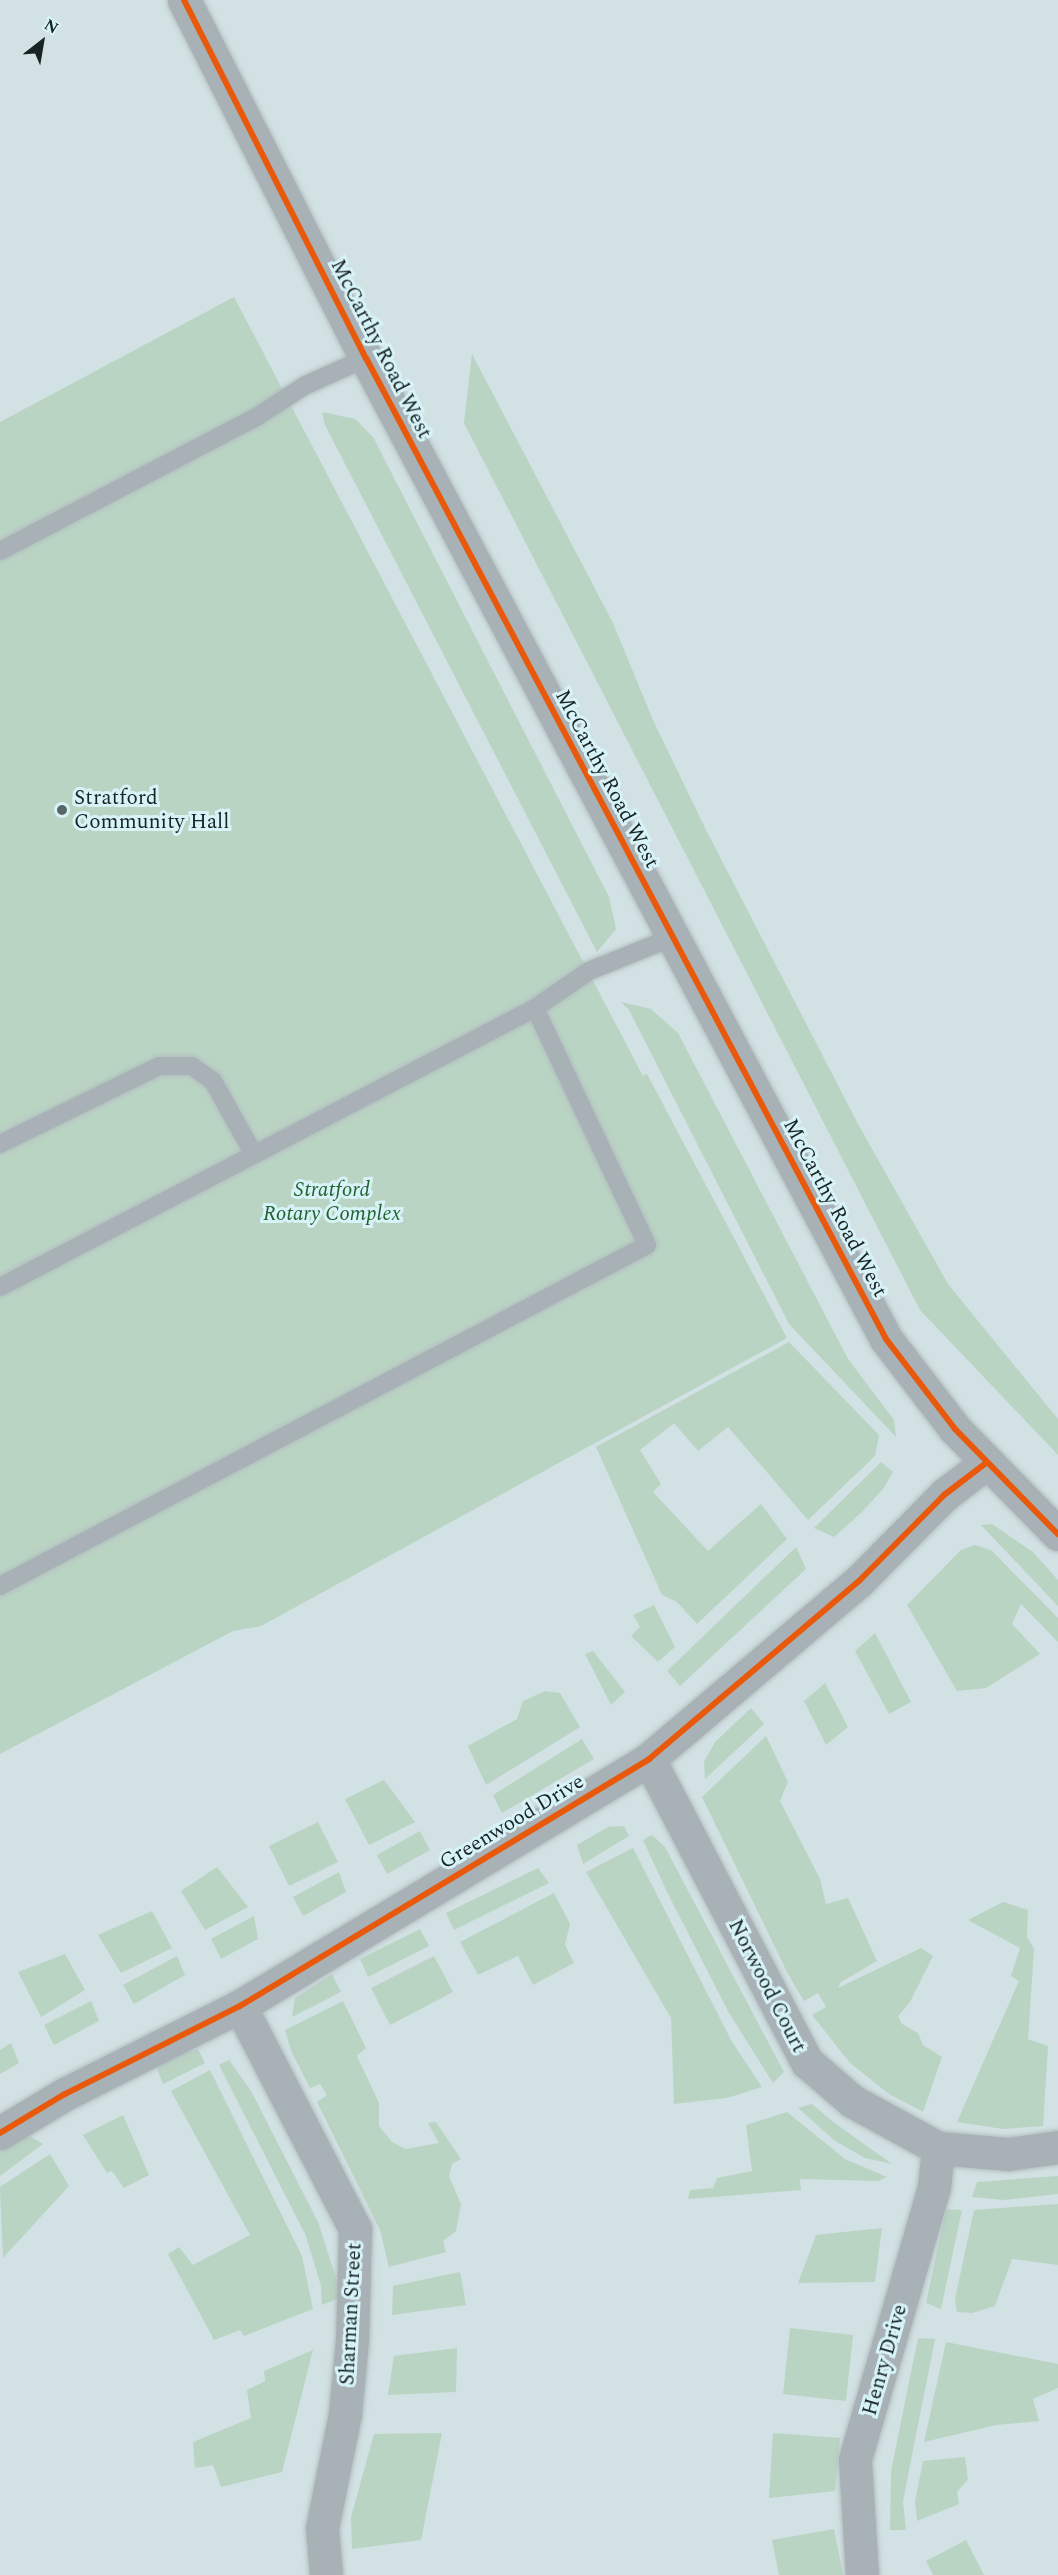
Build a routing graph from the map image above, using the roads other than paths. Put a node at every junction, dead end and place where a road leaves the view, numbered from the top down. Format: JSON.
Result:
{"nodes":[{"id":1,"x":184,"y":0,"type":"edge"},
{"id":2,"x":366,"y":358,"type":"junction"},
{"id":3,"x":0,"y":551,"type":"edge"},
{"id":4,"x":673,"y":937,"type":"junction"},
{"id":5,"x":535,"y":1008,"type":"junction"},
{"id":6,"x":0,"y":1144,"type":"edge"},
{"id":7,"x":253,"y":1153,"type":"junction"},
{"id":8,"x":1,"y":1283,"type":"edge"},
{"id":9,"x":986,"y":1463,"type":"junction"},
{"id":10,"x":1058,"y":1534,"type":"edge"},
{"id":11,"x":0,"y":1586,"type":"edge"},
{"id":12,"x":649,"y":1759,"type":"junction"},
{"id":13,"x":240,"y":2006,"type":"junction"},
{"id":14,"x":0,"y":2133,"type":"edge"},
{"id":15,"x":1058,"y":2147,"type":"edge"},
{"id":16,"x":938,"y":2148,"type":"junction"},
{"id":17,"x":326,"y":2575,"type":"edge"},
{"id":18,"x":862,"y":2575,"type":"edge"}],
"edges":[{"from":1,"to":2,"type":"street","name":"McCarthy Road West"},
{"from":2,"to":3,"type":"lane"},
{"from":2,"to":4,"type":"street","name":"McCarthy Road West"},
{"from":4,"to":5,"type":"lane"},
{"from":4,"to":9,"type":"street","name":"McCarthy Road West"},
{"from":5,"to":7,"type":"lane"},
{"from":5,"to":11,"type":"lane"},
{"from":6,"to":7,"type":"lane"},
{"from":7,"to":8,"type":"lane"},
{"from":9,"to":10,"type":"street","name":"McCarthy Road West"},
{"from":9,"to":12,"type":"street","name":"Greenwood Drive"},
{"from":12,"to":13,"type":"street","name":"Greenwood Drive"},
{"from":12,"to":16,"type":"street","name":"Norwood Court"},
{"from":13,"to":14,"type":"street","name":"Greenwood Drive"},
{"from":13,"to":17,"type":"street","name":"Sharman Street"},
{"from":15,"to":16,"type":"street","name":"Norwood Court"},
{"from":16,"to":18,"type":"street","name":"Henry Drive"}]}
